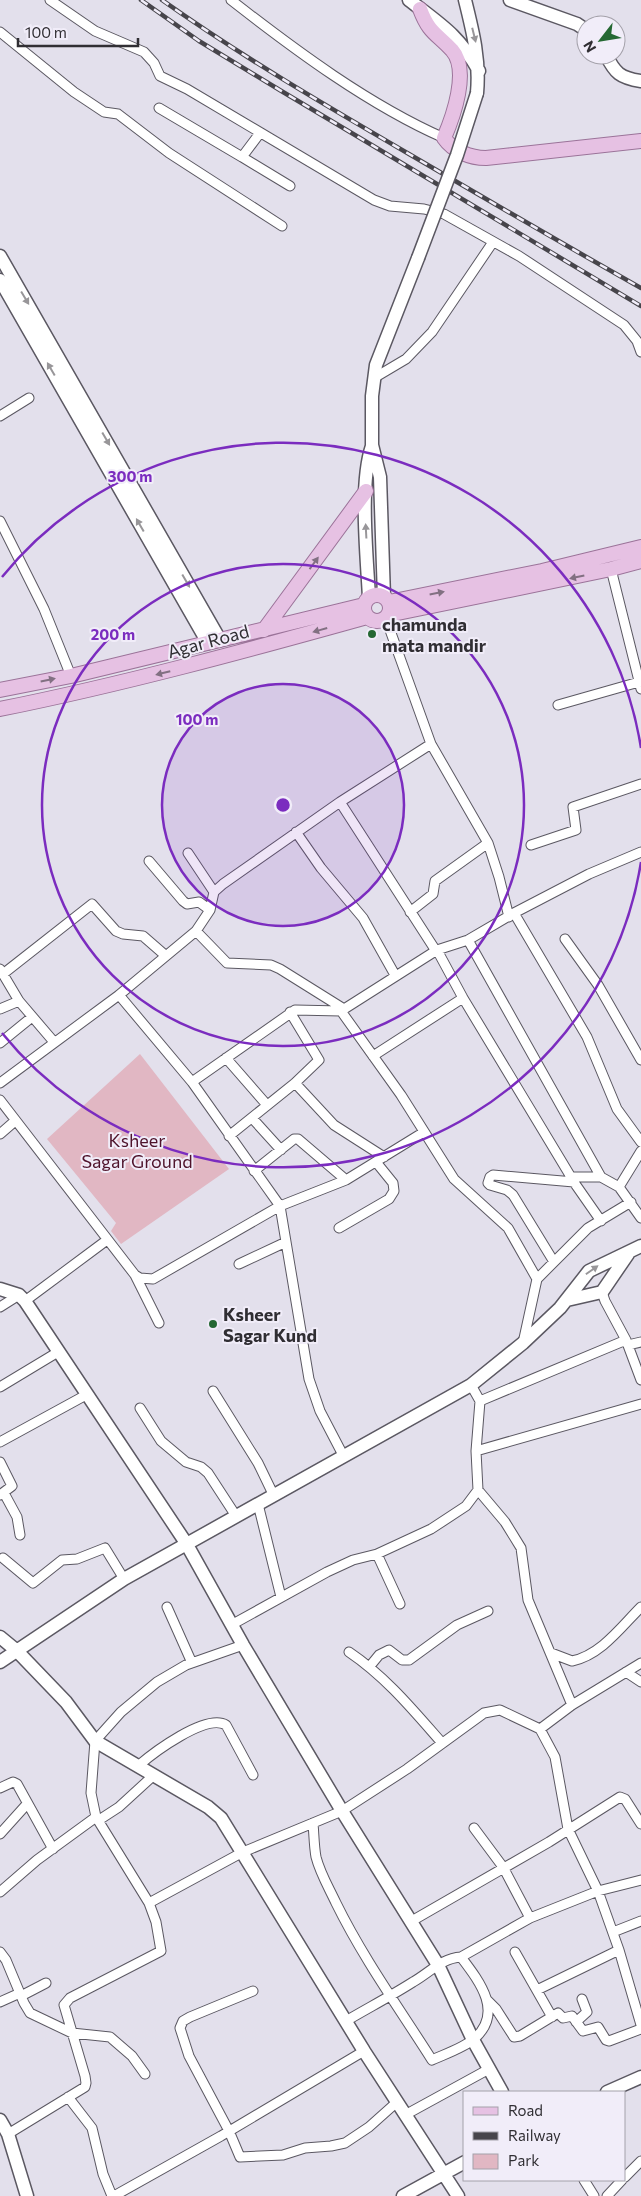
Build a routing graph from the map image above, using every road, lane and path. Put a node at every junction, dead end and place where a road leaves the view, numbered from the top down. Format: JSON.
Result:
{"nodes":[{"id":1,"x":50,"y":0,"type":"edge"},
{"id":2,"x":230,"y":0,"type":"edge"},
{"id":3,"x":465,"y":0,"type":"edge"},
{"id":4,"x":514,"y":0,"type":"edge"},
{"id":5,"x":414,"y":4,"type":"edge"},
{"id":6,"x":576,"y":24,"type":"edge"},
{"id":7,"x":0,"y":32,"type":"edge"},
{"id":8,"x":611,"y":65,"type":"edge"},
{"id":9,"x":479,"y":71,"type":"junction"},
{"id":10,"x":641,"y":80,"type":"edge"},
{"id":11,"x":159,"y":108,"type":"dead end"},
{"id":12,"x":260,"y":133,"type":"junction"},
{"id":13,"x":444,"y":138,"type":"junction"},
{"id":14,"x":641,"y":140,"type":"edge"},
{"id":15,"x":242,"y":157,"type":"junction"},
{"id":16,"x":290,"y":186,"type":"dead end"},
{"id":17,"x":282,"y":226,"type":"dead end"},
{"id":18,"x":493,"y":242,"type":"junction"},
{"id":19,"x":0,"y":256,"type":"edge"},
{"id":20,"x":0,"y":280,"type":"edge"},
{"id":21,"x":641,"y":352,"type":"edge"},
{"id":22,"x":374,"y":378,"type":"junction"},
{"id":23,"x":71,"y":391,"type":"junction"},
{"id":24,"x":29,"y":398,"type":"dead end"},
{"id":25,"x":0,"y":416,"type":"edge"},
{"id":26,"x":372,"y":445,"type":"junction"},
{"id":27,"x":366,"y":491,"type":"junction"},
{"id":28,"x":0,"y":521,"type":"edge"},
{"id":29,"x":641,"y":548,"type":"edge"},
{"id":30,"x":641,"y":560,"type":"edge"},
{"id":31,"x":611,"y":570,"type":"junction"},
{"id":32,"x":366,"y":606,"type":"junction"},
{"id":33,"x":387,"y":608,"type":"junction"},
{"id":34,"x":264,"y":630,"type":"junction"},
{"id":35,"x":214,"y":642,"type":"junction"},
{"id":36,"x":71,"y":676,"type":"junction"},
{"id":37,"x":640,"y":685,"type":"edge"},
{"id":38,"x":0,"y":690,"type":"edge"},
{"id":39,"x":558,"y":706,"type":"dead end"},
{"id":40,"x":0,"y":709,"type":"edge"},
{"id":41,"x":431,"y":744,"type":"junction"},
{"id":42,"x":641,"y":784,"type":"edge"},
{"id":43,"x":340,"y":802,"type":"junction"},
{"id":44,"x":296,"y":832,"type":"junction"},
{"id":45,"x":488,"y":843,"type":"junction"},
{"id":46,"x":530,"y":845,"type":"dead end"},
{"id":47,"x":641,"y":852,"type":"edge"},
{"id":48,"x":188,"y":853,"type":"dead end"},
{"id":49,"x":150,"y":860,"type":"dead end"},
{"id":50,"x":214,"y":892,"type":"junction"},
{"id":51,"x":210,"y":910,"type":"junction"},
{"id":52,"x":410,"y":912,"type":"junction"},
{"id":53,"x":511,"y":915,"type":"junction"},
{"id":54,"x":196,"y":931,"type":"junction"},
{"id":55,"x":565,"y":939,"type":"dead end"},
{"id":56,"x":468,"y":940,"type":"junction"},
{"id":57,"x":436,"y":950,"type":"junction"},
{"id":58,"x":166,"y":956,"type":"junction"},
{"id":59,"x":1,"y":971,"type":"edge"},
{"id":60,"x":395,"y":975,"type":"junction"},
{"id":61,"x":119,"y":995,"type":"junction"},
{"id":62,"x":463,"y":998,"type":"junction"},
{"id":63,"x":19,"y":1001,"type":"junction"},
{"id":64,"x":0,"y":1010,"type":"edge"},
{"id":65,"x":342,"y":1010,"type":"junction"},
{"id":66,"x":290,"y":1012,"type":"junction"},
{"id":67,"x":32,"y":1017,"type":"junction"},
{"id":68,"x":54,"y":1042,"type":"junction"},
{"id":69,"x":0,"y":1043,"type":"edge"},
{"id":70,"x":373,"y":1056,"type":"junction"},
{"id":71,"x":226,"y":1058,"type":"junction"},
{"id":72,"x":641,"y":1060,"type":"edge"},
{"id":73,"x":192,"y":1082,"type":"junction"},
{"id":74,"x":0,"y":1083,"type":"edge"},
{"id":75,"x":295,"y":1083,"type":"junction"},
{"id":76,"x":0,"y":1100,"type":"edge"},
{"id":77,"x":267,"y":1105,"type":"junction"},
{"id":78,"x":252,"y":1118,"type":"junction"},
{"id":79,"x":15,"y":1121,"type":"junction"},
{"id":80,"x":424,"y":1132,"type":"junction"},
{"id":81,"x":0,"y":1134,"type":"edge"},
{"id":82,"x":229,"y":1136,"type":"junction"},
{"id":83,"x":641,"y":1142,"type":"edge"},
{"id":84,"x":280,"y":1150,"type":"junction"},
{"id":85,"x":641,"y":1151,"type":"edge"},
{"id":86,"x":380,"y":1159,"type":"junction"},
{"id":87,"x":254,"y":1171,"type":"junction"},
{"id":88,"x":601,"y":1178,"type":"junction"},
{"id":89,"x":346,"y":1180,"type":"junction"},
{"id":90,"x":573,"y":1180,"type":"junction"},
{"id":91,"x":619,"y":1187,"type":"junction"},
{"id":92,"x":631,"y":1202,"type":"junction"},
{"id":93,"x":280,"y":1206,"type":"junction"},
{"id":94,"x":641,"y":1218,"type":"edge"},
{"id":95,"x":601,"y":1221,"type":"junction"},
{"id":96,"x":339,"y":1228,"type":"dead end"},
{"id":97,"x":107,"y":1240,"type":"junction"},
{"id":98,"x":286,"y":1242,"type":"junction"},
{"id":99,"x":641,"y":1246,"type":"edge"},
{"id":100,"x":628,"y":1254,"type":"junction"},
{"id":101,"x":554,"y":1262,"type":"junction"},
{"id":102,"x":239,"y":1264,"type":"dead end"},
{"id":103,"x":135,"y":1275,"type":"junction"},
{"id":104,"x":537,"y":1279,"type":"junction"},
{"id":105,"x":0,"y":1289,"type":"edge"},
{"id":106,"x":602,"y":1292,"type":"junction"},
{"id":107,"x":22,"y":1298,"type":"junction"},
{"id":108,"x":567,"y":1300,"type":"junction"},
{"id":109,"x":0,"y":1306,"type":"edge"},
{"id":110,"x":159,"y":1323,"type":"dead end"},
{"id":111,"x":641,"y":1342,"type":"edge"},
{"id":112,"x":523,"y":1343,"type":"junction"},
{"id":113,"x":627,"y":1343,"type":"junction"},
{"id":114,"x":58,"y":1352,"type":"junction"},
{"id":115,"x":641,"y":1380,"type":"edge"},
{"id":116,"x":471,"y":1385,"type":"junction"},
{"id":117,"x":0,"y":1387,"type":"edge"},
{"id":118,"x":212,"y":1391,"type":"dead end"},
{"id":119,"x":86,"y":1396,"type":"junction"},
{"id":120,"x":480,"y":1401,"type":"junction"},
{"id":121,"x":641,"y":1404,"type":"edge"},
{"id":122,"x":140,"y":1408,"type":"dead end"},
{"id":123,"x":0,"y":1442,"type":"edge"},
{"id":124,"x":476,"y":1451,"type":"junction"},
{"id":125,"x":344,"y":1457,"type":"junction"},
{"id":126,"x":0,"y":1462,"type":"edge"},
{"id":127,"x":478,"y":1490,"type":"junction"},
{"id":128,"x":2,"y":1494,"type":"edge"},
{"id":129,"x":274,"y":1496,"type":"junction"},
{"id":130,"x":258,"y":1504,"type":"junction"},
{"id":131,"x":236,"y":1516,"type":"junction"},
{"id":132,"x":20,"y":1535,"type":"dead end"},
{"id":133,"x":186,"y":1543,"type":"junction"},
{"id":134,"x":377,"y":1554,"type":"junction"},
{"id":135,"x":3,"y":1558,"type":"dead end"},
{"id":136,"x":124,"y":1579,"type":"junction"},
{"id":137,"x":280,"y":1597,"type":"junction"},
{"id":138,"x":400,"y":1604,"type":"dead end"},
{"id":139,"x":167,"y":1607,"type":"dead end"},
{"id":140,"x":641,"y":1607,"type":"edge"},
{"id":141,"x":488,"y":1611,"type":"dead end"},
{"id":142,"x":233,"y":1624,"type":"junction"},
{"id":143,"x":0,"y":1637,"type":"edge"},
{"id":144,"x":243,"y":1645,"type":"junction"},
{"id":145,"x":17,"y":1651,"type":"junction"},
{"id":146,"x":349,"y":1652,"type":"dead end"},
{"id":147,"x":552,"y":1653,"type":"junction"},
{"id":148,"x":0,"y":1662,"type":"edge"},
{"id":149,"x":192,"y":1663,"type":"junction"},
{"id":150,"x":641,"y":1663,"type":"edge"},
{"id":151,"x":370,"y":1666,"type":"junction"},
{"id":152,"x":626,"y":1672,"type":"junction"},
{"id":153,"x":641,"y":1682,"type":"edge"},
{"id":154,"x":572,"y":1705,"type":"junction"},
{"id":155,"x":540,"y":1729,"type":"junction"},
{"id":156,"x":95,"y":1741,"type":"junction"},
{"id":157,"x":442,"y":1743,"type":"junction"},
{"id":158,"x":138,"y":1766,"type":"junction"},
{"id":159,"x":154,"y":1775,"type":"junction"},
{"id":160,"x":253,"y":1775,"type":"dead end"},
{"id":161,"x":0,"y":1788,"type":"edge"},
{"id":162,"x":27,"y":1804,"type":"junction"},
{"id":163,"x":342,"y":1811,"type":"junction"},
{"id":164,"x":98,"y":1818,"type":"junction"},
{"id":165,"x":314,"y":1823,"type":"junction"},
{"id":166,"x":641,"y":1824,"type":"edge"},
{"id":167,"x":474,"y":1828,"type":"dead end"},
{"id":168,"x":568,"y":1829,"type":"junction"},
{"id":169,"x":0,"y":1834,"type":"edge"},
{"id":170,"x":53,"y":1849,"type":"junction"},
{"id":171,"x":243,"y":1852,"type":"junction"},
{"id":172,"x":503,"y":1867,"type":"junction"},
{"id":173,"x":641,"y":1880,"type":"edge"},
{"id":174,"x":598,"y":1891,"type":"junction"},
{"id":175,"x":0,"y":1892,"type":"edge"},
{"id":176,"x":149,"y":1904,"type":"junction"},
{"id":177,"x":530,"y":1918,"type":"junction"},
{"id":178,"x":641,"y":1921,"type":"edge"},
{"id":179,"x":410,"y":1922,"type":"junction"},
{"id":180,"x":613,"y":1932,"type":"junction"},
{"id":181,"x":619,"y":1950,"type":"junction"},
{"id":182,"x":0,"y":1952,"type":"edge"},
{"id":183,"x":515,"y":1952,"type":"dead end"},
{"id":184,"x":461,"y":1957,"type":"junction"},
{"id":185,"x":438,"y":1965,"type":"junction"},
{"id":186,"x":46,"y":1983,"type":"dead end"},
{"id":187,"x":537,"y":1990,"type":"junction"},
{"id":188,"x":253,"y":1991,"type":"dead end"},
{"id":189,"x":20,"y":1995,"type":"junction"},
{"id":190,"x":390,"y":1995,"type":"junction"},
{"id":191,"x":582,"y":1999,"type":"dead end"},
{"id":192,"x":486,"y":2000,"type":"junction"},
{"id":193,"x":0,"y":2002,"type":"edge"},
{"id":194,"x":552,"y":2017,"type":"junction"},
{"id":195,"x":346,"y":2021,"type":"junction"},
{"id":196,"x":576,"y":2022,"type":"junction"},
{"id":197,"x":641,"y":2025,"type":"edge"},
{"id":198,"x":641,"y":2030,"type":"edge"},
{"id":199,"x":72,"y":2033,"type":"junction"},
{"id":200,"x":473,"y":2040,"type":"junction"},
{"id":201,"x":364,"y":2051,"type":"junction"},
{"id":202,"x":489,"y":2069,"type":"junction"},
{"id":203,"x":144,"y":2074,"type":"dead end"},
{"id":204,"x":640,"y":2079,"type":"edge"},
{"id":205,"x":501,"y":2091,"type":"edge"},
{"id":206,"x":610,"y":2091,"type":"edge"},
{"id":207,"x":68,"y":2097,"type":"junction"},
{"id":208,"x":397,"y":2102,"type":"junction"},
{"id":209,"x":405,"y":2115,"type":"junction"},
{"id":210,"x":3,"y":2129,"type":"edge"},
{"id":211,"x":229,"y":2131,"type":"junction"},
{"id":212,"x":641,"y":2161,"type":"edge"},
{"id":213,"x":463,"y":2163,"type":"edge"},
{"id":214,"x":443,"y":2174,"type":"junction"},
{"id":215,"x":626,"y":2177,"type":"edge"},
{"id":216,"x":585,"y":2181,"type":"edge"},
{"id":217,"x":622,"y":2181,"type":"edge"},
{"id":218,"x":27,"y":2196,"type":"edge"},
{"id":219,"x":113,"y":2196,"type":"edge"},
{"id":220,"x":402,"y":2196,"type":"edge"},
{"id":221,"x":458,"y":2196,"type":"edge"},
{"id":222,"x":594,"y":2196,"type":"edge"},
{"id":223,"x":607,"y":2196,"type":"edge"}],
"edges":[{"from":1,"to":12,"type":"street"},
{"from":2,"to":13,"type":"street"},
{"from":3,"to":9,"type":"street","one_way":true},
{"from":4,"to":6,"type":"street"},
{"from":5,"to":9,"type":"street"},
{"from":5,"to":13,"type":"main road"},
{"from":7,"to":17,"type":"street"},
{"from":8,"to":10,"type":"street"},
{"from":9,"to":22,"type":"street","bridge":true},
{"from":11,"to":15,"type":"street"},
{"from":12,"to":15,"type":"street"},
{"from":12,"to":18,"type":"street"},
{"from":13,"to":14,"type":"main road"},
{"from":15,"to":16,"type":"street"},
{"from":18,"to":21,"type":"street"},
{"from":18,"to":22,"type":"street"},
{"from":19,"to":23,"type":"street","one_way":true},
{"from":23,"to":20,"type":"street","one_way":true},
{"from":22,"to":26,"type":"street"},
{"from":23,"to":35,"type":"street"},
{"from":24,"to":25,"type":"street"},
{"from":26,"to":27,"type":"street"},
{"from":26,"to":33,"type":"street"},
{"from":32,"to":27,"type":"street","one_way":true},
{"from":34,"to":27,"type":"main road","one_way":true},
{"from":28,"to":36,"type":"street"},
{"from":33,"to":29,"type":"main road","one_way":true},
{"from":30,"to":31,"type":"main road"},
{"from":31,"to":33,"type":"main road","one_way":true},
{"from":31,"to":37,"type":"street"},
{"from":32,"to":33,"type":"main road","name":"Agar Road"},
{"from":32,"to":33,"type":"main road","name":"Agar Road"},
{"from":32,"to":34,"type":"main road"},
{"from":32,"to":40,"type":"main road","name":"Agar Road","one_way":true},
{"from":33,"to":41,"type":"street"},
{"from":34,"to":35,"type":"main road"},
{"from":35,"to":36,"type":"main road"},
{"from":38,"to":36,"type":"main road","one_way":true},
{"from":37,"to":39,"type":"street"},
{"from":41,"to":43,"type":"street"},
{"from":41,"to":45,"type":"street"},
{"from":42,"to":46,"type":"street"},
{"from":43,"to":44,"type":"street"},
{"from":43,"to":52,"type":"street"},
{"from":44,"to":50,"type":"street"},
{"from":44,"to":60,"type":"street"},
{"from":45,"to":52,"type":"street"},
{"from":45,"to":53,"type":"street"},
{"from":47,"to":53,"type":"street"},
{"from":48,"to":50,"type":"street"},
{"from":49,"to":51,"type":"street"},
{"from":50,"to":51,"type":"street"},
{"from":51,"to":54,"type":"street"},
{"from":52,"to":57,"type":"street"},
{"from":53,"to":56,"type":"street"},
{"from":53,"to":83,"type":"street"},
{"from":54,"to":58,"type":"street"},
{"from":54,"to":65,"type":"street"},
{"from":55,"to":72,"type":"street"},
{"from":56,"to":57,"type":"street"},
{"from":56,"to":88,"type":"street"},
{"from":57,"to":60,"type":"street"},
{"from":57,"to":62,"type":"street"},
{"from":58,"to":59,"type":"street"},
{"from":58,"to":61,"type":"street"},
{"from":59,"to":63,"type":"street"},
{"from":60,"to":65,"type":"street"},
{"from":61,"to":68,"type":"street"},
{"from":61,"to":73,"type":"street"},
{"from":62,"to":70,"type":"street"},
{"from":62,"to":90,"type":"street"},
{"from":63,"to":64,"type":"street"},
{"from":63,"to":67,"type":"street"},
{"from":65,"to":66,"type":"street"},
{"from":65,"to":70,"type":"street"},
{"from":66,"to":71,"type":"street"},
{"from":66,"to":75,"type":"street"},
{"from":67,"to":68,"type":"street"},
{"from":67,"to":69,"type":"street"},
{"from":68,"to":74,"type":"street"},
{"from":70,"to":80,"type":"street"},
{"from":71,"to":73,"type":"street"},
{"from":71,"to":77,"type":"street"},
{"from":73,"to":82,"type":"street"},
{"from":75,"to":77,"type":"street"},
{"from":75,"to":86,"type":"street"},
{"from":76,"to":79,"type":"street"},
{"from":77,"to":78,"type":"street"},
{"from":78,"to":82,"type":"street"},
{"from":78,"to":84,"type":"street"},
{"from":79,"to":81,"type":"street"},
{"from":79,"to":97,"type":"street"},
{"from":80,"to":86,"type":"street"},
{"from":80,"to":104,"type":"street"},
{"from":82,"to":87,"type":"street"},
{"from":84,"to":87,"type":"street"},
{"from":84,"to":89,"type":"street"},
{"from":85,"to":91,"type":"street"},
{"from":86,"to":89,"type":"street"},
{"from":86,"to":96,"type":"street"},
{"from":87,"to":93,"type":"street"},
{"from":88,"to":90,"type":"street"},
{"from":88,"to":91,"type":"street"},
{"from":89,"to":93,"type":"street"},
{"from":90,"to":95,"type":"street"},
{"from":90,"to":101,"type":"street"},
{"from":91,"to":92,"type":"street"},
{"from":92,"to":94,"type":"street"},
{"from":92,"to":95,"type":"street"},
{"from":93,"to":98,"type":"street"},
{"from":93,"to":103,"type":"street"},
{"from":95,"to":101,"type":"street"},
{"from":97,"to":103,"type":"street"},
{"from":97,"to":107,"type":"street"},
{"from":98,"to":102,"type":"street"},
{"from":98,"to":125,"type":"street"},
{"from":99,"to":100,"type":"street"},
{"from":100,"to":106,"type":"street"},
{"from":108,"to":100,"type":"street","one_way":true},
{"from":101,"to":104,"type":"street"},
{"from":103,"to":110,"type":"street"},
{"from":104,"to":112,"type":"street"},
{"from":105,"to":107,"type":"street"},
{"from":106,"to":108,"type":"street"},
{"from":106,"to":113,"type":"street"},
{"from":107,"to":109,"type":"street"},
{"from":107,"to":114,"type":"street"},
{"from":108,"to":112,"type":"street"},
{"from":111,"to":113,"type":"street"},
{"from":112,"to":116,"type":"street"},
{"from":113,"to":115,"type":"street"},
{"from":113,"to":120,"type":"street"},
{"from":114,"to":117,"type":"street"},
{"from":114,"to":119,"type":"street"},
{"from":116,"to":120,"type":"street"},
{"from":116,"to":125,"type":"street"},
{"from":118,"to":129,"type":"street"},
{"from":119,"to":123,"type":"street"},
{"from":119,"to":133,"type":"street"},
{"from":120,"to":124,"type":"street"},
{"from":121,"to":124,"type":"street"},
{"from":122,"to":131,"type":"street"},
{"from":124,"to":127,"type":"street"},
{"from":125,"to":129,"type":"street"},
{"from":126,"to":128,"type":"street"},
{"from":127,"to":134,"type":"street"},
{"from":127,"to":147,"type":"street"},
{"from":128,"to":132,"type":"street"},
{"from":129,"to":130,"type":"street"},
{"from":130,"to":131,"type":"street"},
{"from":130,"to":137,"type":"street"},
{"from":131,"to":133,"type":"street"},
{"from":133,"to":136,"type":"street"},
{"from":133,"to":142,"type":"street"},
{"from":134,"to":137,"type":"street"},
{"from":134,"to":138,"type":"street"},
{"from":135,"to":136,"type":"street"},
{"from":136,"to":145,"type":"street"},
{"from":137,"to":142,"type":"street"},
{"from":139,"to":149,"type":"street"},
{"from":140,"to":147,"type":"street"},
{"from":141,"to":151,"type":"street"},
{"from":142,"to":144,"type":"street"},
{"from":143,"to":145,"type":"street"},
{"from":144,"to":149,"type":"street"},
{"from":144,"to":163,"type":"street"},
{"from":145,"to":148,"type":"street"},
{"from":145,"to":156,"type":"street"},
{"from":146,"to":151,"type":"street"},
{"from":147,"to":154,"type":"street"},
{"from":149,"to":156,"type":"street"},
{"from":150,"to":152,"type":"street"},
{"from":151,"to":157,"type":"street"},
{"from":152,"to":153,"type":"street"},
{"from":152,"to":154,"type":"street"},
{"from":154,"to":155,"type":"street"},
{"from":155,"to":157,"type":"street"},
{"from":155,"to":168,"type":"street"},
{"from":156,"to":158,"type":"street"},
{"from":156,"to":164,"type":"street"},
{"from":157,"to":163,"type":"street"},
{"from":158,"to":159,"type":"street"},
{"from":158,"to":160,"type":"street"},
{"from":159,"to":164,"type":"street"},
{"from":159,"to":171,"type":"street"},
{"from":161,"to":162,"type":"street"},
{"from":162,"to":169,"type":"street"},
{"from":162,"to":170,"type":"street"},
{"from":163,"to":165,"type":"street"},
{"from":163,"to":179,"type":"street"},
{"from":164,"to":170,"type":"street"},
{"from":164,"to":176,"type":"street"},
{"from":165,"to":171,"type":"street"},
{"from":165,"to":190,"type":"street"},
{"from":166,"to":168,"type":"street"},
{"from":167,"to":172,"type":"street"},
{"from":168,"to":172,"type":"street"},
{"from":168,"to":174,"type":"street"},
{"from":170,"to":175,"type":"street"},
{"from":171,"to":176,"type":"street"},
{"from":171,"to":195,"type":"street"},
{"from":172,"to":177,"type":"street"},
{"from":172,"to":179,"type":"street"},
{"from":173,"to":174,"type":"street"},
{"from":174,"to":177,"type":"street"},
{"from":174,"to":180,"type":"street"},
{"from":176,"to":199,"type":"street"},
{"from":177,"to":184,"type":"street"},
{"from":178,"to":180,"type":"street"},
{"from":179,"to":185,"type":"street"},
{"from":180,"to":181,"type":"street"},
{"from":181,"to":187,"type":"street"},
{"from":181,"to":197,"type":"street"},
{"from":182,"to":189,"type":"street"},
{"from":183,"to":187,"type":"street"},
{"from":184,"to":185,"type":"street"},
{"from":184,"to":192,"type":"street"},
{"from":185,"to":190,"type":"street"},
{"from":185,"to":200,"type":"street"},
{"from":186,"to":189,"type":"street"},
{"from":187,"to":194,"type":"street"},
{"from":188,"to":211,"type":"street"},
{"from":189,"to":193,"type":"street"},
{"from":189,"to":199,"type":"street"},
{"from":190,"to":195,"type":"street"},
{"from":190,"to":200,"type":"street"},
{"from":191,"to":196,"type":"street"},
{"from":192,"to":194,"type":"street"},
{"from":192,"to":200,"type":"street"},
{"from":194,"to":196,"type":"street"},
{"from":195,"to":201,"type":"street"},
{"from":196,"to":198,"type":"street"},
{"from":199,"to":203,"type":"street"},
{"from":199,"to":207,"type":"street"},
{"from":200,"to":202,"type":"street"},
{"from":201,"to":208,"type":"street"},
{"from":201,"to":211,"type":"street"},
{"from":202,"to":205,"type":"street"},
{"from":202,"to":209,"type":"street"},
{"from":204,"to":206,"type":"street"},
{"from":207,"to":210,"type":"street"},
{"from":207,"to":219,"type":"street"},
{"from":208,"to":209,"type":"street"},
{"from":208,"to":211,"type":"street"},
{"from":209,"to":214,"type":"street"},
{"from":210,"to":218,"type":"street"},
{"from":211,"to":219,"type":"street"},
{"from":212,"to":215,"type":"street"},
{"from":213,"to":214,"type":"street"},
{"from":214,"to":220,"type":"street"},
{"from":214,"to":221,"type":"street"},
{"from":216,"to":222,"type":"street"},
{"from":217,"to":223,"type":"street"}]}
